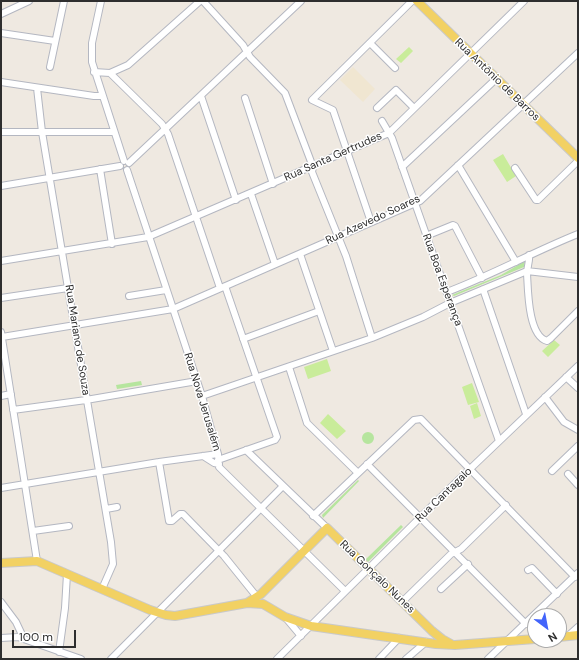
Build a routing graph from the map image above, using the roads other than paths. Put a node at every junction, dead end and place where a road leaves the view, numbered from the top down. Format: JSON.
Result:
{"nodes":[{"id":1,"x":29,"y":1,"type":"edge"},
{"id":2,"x":64,"y":1,"type":"edge"},
{"id":3,"x":101,"y":1,"type":"edge"},
{"id":4,"x":200,"y":1,"type":"edge"},
{"id":5,"x":203,"y":1,"type":"edge"},
{"id":6,"x":301,"y":1,"type":"edge"},
{"id":7,"x":412,"y":1,"type":"edge"},
{"id":8,"x":417,"y":1,"type":"edge"},
{"id":9,"x":524,"y":1,"type":"edge"},
{"id":10,"x":1,"y":14,"type":"edge"},
{"id":11,"x":1,"y":33,"type":"edge"},
{"id":12,"x":55,"y":41,"type":"junction"},
{"id":13,"x":370,"y":43,"type":"junction"},
{"id":14,"x":247,"y":51,"type":"junction"},
{"id":15,"x":470,"y":53,"type":"junction"},
{"id":16,"x":578,"y":53,"type":"edge"},
{"id":17,"x":50,"y":67,"type":"dead end"},
{"id":18,"x":395,"y":68,"type":"dead end"},
{"id":19,"x":94,"y":72,"type":"junction"},
{"id":20,"x":110,"y":73,"type":"junction"},
{"id":21,"x":496,"y":79,"type":"junction"},
{"id":22,"x":1,"y":82,"type":"edge"},
{"id":23,"x":37,"y":88,"type":"junction"},
{"id":24,"x":101,"y":96,"type":"junction"},
{"id":25,"x":201,"y":96,"type":"junction"},
{"id":26,"x":245,"y":98,"type":"dead end"},
{"id":27,"x":523,"y":105,"type":"junction"},
{"id":28,"x":377,"y":108,"type":"dead end"},
{"id":29,"x":414,"y":108,"type":"junction"},
{"id":30,"x":382,"y":121,"type":"dead end"},
{"id":31,"x":166,"y":130,"type":"junction"},
{"id":32,"x":1,"y":132,"type":"edge"},
{"id":33,"x":42,"y":132,"type":"junction"},
{"id":34,"x":113,"y":132,"type":"junction"},
{"id":35,"x":389,"y":133,"type":"junction"},
{"id":36,"x":347,"y":152,"type":"junction"},
{"id":37,"x":578,"y":160,"type":"edge"},
{"id":38,"x":125,"y":165,"type":"junction"},
{"id":39,"x":458,"y":165,"type":"junction"},
{"id":40,"x":312,"y":167,"type":"junction"},
{"id":41,"x":402,"y":167,"type":"junction"},
{"id":42,"x":515,"y":168,"type":"dead end"},
{"id":43,"x":100,"y":169,"type":"junction"},
{"id":44,"x":50,"y":178,"type":"junction"},
{"id":45,"x":273,"y":184,"type":"junction"},
{"id":46,"x":1,"y":186,"type":"edge"},
{"id":47,"x":251,"y":194,"type":"junction"},
{"id":48,"x":236,"y":200,"type":"junction"},
{"id":49,"x":414,"y":204,"type":"junction"},
{"id":50,"x":196,"y":218,"type":"junction"},
{"id":51,"x":371,"y":222,"type":"junction"},
{"id":52,"x":578,"y":234,"type":"edge"},
{"id":53,"x":338,"y":236,"type":"junction"},
{"id":54,"x":426,"y":236,"type":"junction"},
{"id":55,"x":148,"y":238,"type":"junction"},
{"id":56,"x":112,"y":244,"type":"junction"},
{"id":57,"x":62,"y":252,"type":"junction"},
{"id":58,"x":300,"y":254,"type":"junction"},
{"id":59,"x":529,"y":255,"type":"junction"},
{"id":60,"x":1,"y":261,"type":"edge"},
{"id":61,"x":516,"y":262,"type":"junction"},
{"id":62,"x":275,"y":264,"type":"junction"},
{"id":63,"x":527,"y":271,"type":"junction"},
{"id":64,"x":578,"y":277,"type":"edge"},
{"id":65,"x":482,"y":278,"type":"junction"},
{"id":66,"x":222,"y":287,"type":"junction"},
{"id":67,"x":68,"y":288,"type":"junction"},
{"id":68,"x":483,"y":289,"type":"junction"},
{"id":69,"x":166,"y":290,"type":"junction"},
{"id":70,"x":447,"y":292,"type":"junction"},
{"id":71,"x":129,"y":296,"type":"dead end"},
{"id":72,"x":1,"y":298,"type":"edge"},
{"id":73,"x":450,"y":303,"type":"junction"},
{"id":74,"x":173,"y":309,"type":"junction"},
{"id":75,"x":319,"y":311,"type":"junction"},
{"id":76,"x":578,"y":311,"type":"edge"},
{"id":77,"x":74,"y":326,"type":"junction"},
{"id":78,"x":1,"y":334,"type":"edge"},
{"id":79,"x":372,"y":338,"type":"junction"},
{"id":80,"x":244,"y":339,"type":"junction"},
{"id":81,"x":333,"y":351,"type":"junction"},
{"id":82,"x":578,"y":366,"type":"edge"},
{"id":83,"x":289,"y":367,"type":"junction"},
{"id":84,"x":566,"y":377,"type":"junction"},
{"id":85,"x":257,"y":378,"type":"junction"},
{"id":86,"x":197,"y":381,"type":"junction"},
{"id":87,"x":578,"y":388,"type":"edge"},
{"id":88,"x":11,"y":394,"type":"junction"},
{"id":89,"x":1,"y":396,"type":"edge"},
{"id":90,"x":202,"y":396,"type":"junction"},
{"id":91,"x":545,"y":397,"type":"junction"},
{"id":92,"x":86,"y":400,"type":"junction"},
{"id":93,"x":13,"y":410,"type":"junction"},
{"id":94,"x":526,"y":414,"type":"junction"},
{"id":95,"x":578,"y":430,"type":"edge"},
{"id":96,"x":499,"y":441,"type":"junction"},
{"id":97,"x":578,"y":446,"type":"edge"},
{"id":98,"x":246,"y":450,"type":"junction"},
{"id":99,"x":203,"y":456,"type":"junction"},
{"id":100,"x":218,"y":459,"type":"junction"},
{"id":101,"x":158,"y":462,"type":"junction"},
{"id":102,"x":367,"y":464,"type":"junction"},
{"id":103,"x":470,"y":468,"type":"junction"},
{"id":104,"x":552,"y":471,"type":"dead end"},
{"id":105,"x":99,"y":473,"type":"junction"},
{"id":106,"x":358,"y":473,"type":"junction"},
{"id":107,"x":568,"y":474,"type":"dead end"},
{"id":108,"x":25,"y":484,"type":"junction"},
{"id":109,"x":282,"y":486,"type":"junction"},
{"id":110,"x":578,"y":486,"type":"edge"},
{"id":111,"x":1,"y":488,"type":"edge"},
{"id":112,"x":506,"y":506,"type":"junction"},
{"id":113,"x":117,"y":507,"type":"dead end"},
{"id":114,"x":261,"y":508,"type":"junction"},
{"id":115,"x":106,"y":509,"type":"junction"},
{"id":116,"x":313,"y":516,"type":"junction"},
{"id":117,"x":420,"y":518,"type":"junction"},
{"id":118,"x":69,"y":526,"type":"dead end"},
{"id":119,"x":324,"y":528,"type":"junction"},
{"id":120,"x":33,"y":531,"type":"junction"},
{"id":121,"x":219,"y":550,"type":"junction"},
{"id":122,"x":304,"y":550,"type":"junction"},
{"id":123,"x":455,"y":551,"type":"junction"},
{"id":124,"x":1,"y":558,"type":"edge"},
{"id":125,"x":35,"y":560,"type":"junction"},
{"id":126,"x":1,"y":563,"type":"edge"},
{"id":127,"x":468,"y":564,"type":"junction"},
{"id":128,"x":368,"y":568,"type":"junction"},
{"id":129,"x":528,"y":570,"type":"dead end"},
{"id":130,"x":67,"y":574,"type":"junction"},
{"id":131,"x":576,"y":575,"type":"edge"},
{"id":132,"x":441,"y":589,"type":"dead end"},
{"id":133,"x":102,"y":590,"type":"junction"},
{"id":134,"x":346,"y":591,"type":"junction"},
{"id":135,"x":557,"y":594,"type":"junction"},
{"id":136,"x":259,"y":595,"type":"junction"},
{"id":137,"x":1,"y":602,"type":"edge"},
{"id":138,"x":247,"y":602,"type":"junction"},
{"id":139,"x":402,"y":602,"type":"junction"},
{"id":140,"x":266,"y":605,"type":"junction"},
{"id":141,"x":157,"y":613,"type":"junction"},
{"id":142,"x":285,"y":617,"type":"junction"},
{"id":143,"x":526,"y":624,"type":"junction"},
{"id":144,"x":311,"y":626,"type":"junction"},
{"id":145,"x":578,"y":627,"type":"edge"},
{"id":146,"x":432,"y":631,"type":"junction"},
{"id":147,"x":578,"y":635,"type":"edge"},
{"id":148,"x":301,"y":636,"type":"junction"},
{"id":149,"x":568,"y":636,"type":"joint"},
{"id":150,"x":1,"y":638,"type":"edge"},
{"id":151,"x":19,"y":638,"type":"junction"},
{"id":152,"x":399,"y":638,"type":"junction"},
{"id":153,"x":527,"y":640,"type":"edge"},
{"id":154,"x":507,"y":641,"type":"junction"},
{"id":155,"x":426,"y":642,"type":"junction"},
{"id":156,"x":455,"y":645,"type":"junction"},
{"id":157,"x":60,"y":652,"type":"junction"},
{"id":158,"x":81,"y":659,"type":"edge"},
{"id":159,"x":111,"y":659,"type":"edge"},
{"id":160,"x":278,"y":659,"type":"edge"},
{"id":161,"x":379,"y":659,"type":"edge"},
{"id":162,"x":406,"y":659,"type":"edge"},
{"id":163,"x":488,"y":659,"type":"edge"}],
"edges":[{"from":1,"to":10,"type":"street"},
{"from":2,"to":12,"type":"street"},
{"from":3,"to":19,"type":"street","name":"Rua Nova Jerusalém"},
{"from":4,"to":20,"type":"street"},
{"from":5,"to":14,"type":"street"},
{"from":6,"to":14,"type":"street"},
{"from":7,"to":13,"type":"street"},
{"from":8,"to":15,"type":"main road","name":"Rua Antônio de Barros"},
{"from":9,"to":15,"type":"street","name":"Rua Santa Gertrudes"},
{"from":11,"to":12,"type":"street"},
{"from":12,"to":17,"type":"street"},
{"from":13,"to":18,"type":"street"},
{"from":13,"to":36,"type":"street"},
{"from":14,"to":25,"type":"street"},
{"from":14,"to":40,"type":"street"},
{"from":15,"to":21,"type":"main road","name":"Rua Antônio de Barros"},
{"from":15,"to":29,"type":"street","name":"Rua Santa Gertrudes"},
{"from":16,"to":27,"type":"street","name":"Rua Azevedo Soares"},
{"from":19,"to":20,"type":"street"},
{"from":19,"to":24,"type":"street","name":"Rua Nova Jerusalém"},
{"from":20,"to":31,"type":"street"},
{"from":21,"to":27,"type":"main road","name":"Rua Antônio de Barros"},
{"from":21,"to":41,"type":"street"},
{"from":22,"to":23,"type":"street"},
{"from":23,"to":24,"type":"street"},
{"from":23,"to":33,"type":"street","name":"Rua Mariano de Souza"},
{"from":24,"to":34,"type":"street","name":"Rua Nova Jerusalém"},
{"from":25,"to":31,"type":"street"},
{"from":25,"to":48,"type":"street"},
{"from":26,"to":45,"type":"street"},
{"from":27,"to":37,"type":"main road","name":"Rua Antônio de Barros"},
{"from":27,"to":39,"type":"street","name":"Rua Azevedo Soares"},
{"from":28,"to":29,"type":"street"},
{"from":29,"to":35,"type":"street","name":"Rua Santa Gertrudes"},
{"from":30,"to":35,"type":"street","name":"Rua Boa Esperança"},
{"from":31,"to":38,"type":"street"},
{"from":31,"to":50,"type":"street"},
{"from":32,"to":33,"type":"street"},
{"from":33,"to":34,"type":"street"},
{"from":33,"to":44,"type":"street","name":"Rua Mariano de Souza"},
{"from":34,"to":38,"type":"street","name":"Rua Nova Jerusalém"},
{"from":35,"to":36,"type":"street","name":"Rua Santa Gertrudes"},
{"from":35,"to":41,"type":"street","name":"Rua Boa Esperança"},
{"from":36,"to":40,"type":"street","name":"Rua Santa Gertrudes"},
{"from":36,"to":51,"type":"street"},
{"from":37,"to":42,"type":"street"},
{"from":38,"to":43,"type":"street"},
{"from":38,"to":55,"type":"street","name":"Rua Nova Jerusalém"},
{"from":39,"to":49,"type":"street","name":"Rua Azevedo Soares"},
{"from":39,"to":61,"type":"street"},
{"from":40,"to":45,"type":"street","name":"Rua Santa Gertrudes"},
{"from":40,"to":53,"type":"street"},
{"from":41,"to":49,"type":"street","name":"Rua Boa Esperança"},
{"from":43,"to":44,"type":"street"},
{"from":43,"to":56,"type":"street"},
{"from":44,"to":46,"type":"street"},
{"from":44,"to":57,"type":"street","name":"Rua Mariano de Souza"},
{"from":45,"to":47,"type":"street","name":"Rua Santa Gertrudes"},
{"from":47,"to":48,"type":"street","name":"Rua Santa Gertrudes"},
{"from":47,"to":62,"type":"street"},
{"from":48,"to":50,"type":"street","name":"Rua Santa Gertrudes"},
{"from":49,"to":51,"type":"street","name":"Rua Azevedo Soares"},
{"from":49,"to":54,"type":"street","name":"Rua Boa Esperança"},
{"from":50,"to":55,"type":"street","name":"Rua Santa Gertrudes"},
{"from":50,"to":66,"type":"street"},
{"from":51,"to":53,"type":"street","name":"Rua Azevedo Soares"},
{"from":52,"to":59,"type":"street"},
{"from":53,"to":58,"type":"street","name":"Rua Azevedo Soares"},
{"from":53,"to":79,"type":"street"},
{"from":54,"to":65,"type":"street"},
{"from":54,"to":70,"type":"street","name":"Rua Boa Esperança"},
{"from":55,"to":56,"type":"street","name":"Rua Santa Gertrudes"},
{"from":55,"to":69,"type":"street","name":"Rua Nova Jerusalém"},
{"from":56,"to":57,"type":"street","name":"Rua Santa Gertrudes"},
{"from":57,"to":60,"type":"street","name":"Rua Santa Gertrudes"},
{"from":57,"to":67,"type":"street","name":"Rua Mariano de Souza"},
{"from":58,"to":62,"type":"street","name":"Rua Azevedo Soares"},
{"from":58,"to":75,"type":"street"},
{"from":59,"to":61,"type":"street"},
{"from":59,"to":63,"type":"street"},
{"from":61,"to":65,"type":"street"},
{"from":62,"to":66,"type":"street","name":"Rua Azevedo Soares"},
{"from":63,"to":64,"type":"street"},
{"from":63,"to":68,"type":"street"},
{"from":63,"to":76,"type":"street"},
{"from":65,"to":70,"type":"street"},
{"from":66,"to":74,"type":"street","name":"Rua Azevedo Soares"},
{"from":66,"to":80,"type":"street"},
{"from":67,"to":72,"type":"street"},
{"from":67,"to":77,"type":"street","name":"Rua Mariano de Souza"},
{"from":68,"to":73,"type":"street"},
{"from":68,"to":94,"type":"street"},
{"from":69,"to":71,"type":"street"},
{"from":69,"to":74,"type":"street","name":"Rua Nova Jerusalém"},
{"from":70,"to":73,"type":"street","name":"Rua Boa Esperança"},
{"from":73,"to":79,"type":"street"},
{"from":73,"to":96,"type":"street","name":"Rua Boa Esperança"},
{"from":74,"to":77,"type":"street","name":"Rua Azevedo Soares"},
{"from":74,"to":86,"type":"street","name":"Rua Nova Jerusalém"},
{"from":75,"to":80,"type":"street"},
{"from":75,"to":81,"type":"street"},
{"from":77,"to":78,"type":"street","name":"Rua Azevedo Soares"},
{"from":77,"to":92,"type":"street","name":"Rua Mariano de Souza"},
{"from":78,"to":88,"type":"street"},
{"from":79,"to":81,"type":"street"},
{"from":80,"to":85,"type":"street"},
{"from":81,"to":83,"type":"street"},
{"from":82,"to":84,"type":"street","name":"Rua Cantagalo"},
{"from":83,"to":85,"type":"street"},
{"from":83,"to":106,"type":"street"},
{"from":84,"to":87,"type":"street"},
{"from":84,"to":91,"type":"street","name":"Rua Cantagalo"},
{"from":85,"to":90,"type":"street"},
{"from":85,"to":98,"type":"street"},
{"from":86,"to":90,"type":"street","name":"Rua Nova Jerusalém"},
{"from":86,"to":92,"type":"street"},
{"from":88,"to":89,"type":"street"},
{"from":88,"to":93,"type":"street"},
{"from":90,"to":100,"type":"street","name":"Rua Nova Jerusalém"},
{"from":91,"to":94,"type":"street","name":"Rua Cantagalo"},
{"from":91,"to":95,"type":"street"},
{"from":92,"to":93,"type":"street"},
{"from":92,"to":105,"type":"street","name":"Rua Mariano de Souza"},
{"from":93,"to":108,"type":"street"},
{"from":94,"to":96,"type":"street","name":"Rua Cantagalo"},
{"from":96,"to":103,"type":"street","name":"Rua Cantagalo"},
{"from":97,"to":104,"type":"street"},
{"from":98,"to":100,"type":"street"},
{"from":98,"to":109,"type":"street","name":"Rua Gonçalo Nunes"},
{"from":99,"to":100,"type":"street"},
{"from":99,"to":100,"type":"street"},
{"from":99,"to":101,"type":"street"},
{"from":100,"to":114,"type":"street","name":"Rua Nova Jerusalém"},
{"from":101,"to":105,"type":"street"},
{"from":101,"to":121,"type":"street"},
{"from":102,"to":103,"type":"street"},
{"from":102,"to":106,"type":"street"},
{"from":102,"to":117,"type":"street"},
{"from":103,"to":112,"type":"street"},
{"from":103,"to":117,"type":"street","name":"Rua Cantagalo"},
{"from":105,"to":108,"type":"street"},
{"from":105,"to":115,"type":"street","name":"Rua Mariano de Souza"},
{"from":106,"to":116,"type":"street"},
{"from":107,"to":110,"type":"street"},
{"from":108,"to":111,"type":"street"},
{"from":108,"to":120,"type":"street"},
{"from":109,"to":114,"type":"street"},
{"from":109,"to":116,"type":"street","name":"Rua Gonçalo Nunes"},
{"from":112,"to":123,"type":"street"},
{"from":112,"to":131,"type":"street"},
{"from":113,"to":115,"type":"street"},
{"from":114,"to":121,"type":"street"},
{"from":114,"to":122,"type":"street","name":"Rua Nova Jerusalém"},
{"from":115,"to":133,"type":"street","name":"Rua Mariano de Souza"},
{"from":116,"to":119,"type":"street","name":"Rua Gonçalo Nunes"},
{"from":117,"to":123,"type":"street"},
{"from":117,"to":128,"type":"street","name":"Rua Cantagalo"},
{"from":118,"to":120,"type":"street"},
{"from":119,"to":122,"type":"main road"},
{"from":119,"to":128,"type":"main road","name":"Rua Gonçalo Nunes"},
{"from":120,"to":125,"type":"street"},
{"from":121,"to":136,"type":"street"},
{"from":121,"to":141,"type":"street"},
{"from":122,"to":134,"type":"street","name":"Rua Nova Jerusalém"},
{"from":122,"to":136,"type":"main road"},
{"from":123,"to":127,"type":"street"},
{"from":123,"to":139,"type":"street"},
{"from":124,"to":125,"type":"main road"},
{"from":125,"to":126,"type":"main road"},
{"from":125,"to":130,"type":"main road"},
{"from":127,"to":132,"type":"street"},
{"from":127,"to":143,"type":"street"},
{"from":128,"to":134,"type":"street","name":"Rua Cantagalo"},
{"from":128,"to":139,"type":"main road","name":"Rua Gonçalo Nunes"},
{"from":129,"to":135,"type":"street"},
{"from":130,"to":133,"type":"main road"},
{"from":130,"to":157,"type":"street"},
{"from":131,"to":135,"type":"street"},
{"from":133,"to":141,"type":"main road"},
{"from":134,"to":144,"type":"street","name":"Rua Cantagalo"},
{"from":135,"to":143,"type":"street"},
{"from":136,"to":138,"type":"main road"},
{"from":136,"to":140,"type":"main road"},
{"from":137,"to":151,"type":"street"},
{"from":138,"to":140,"type":"main road"},
{"from":138,"to":141,"type":"main road"},
{"from":139,"to":146,"type":"main road","name":"Rua Gonçalo Nunes"},
{"from":140,"to":142,"type":"main road"},
{"from":141,"to":159,"type":"street"},
{"from":142,"to":144,"type":"main road"},
{"from":142,"to":148,"type":"street"},
{"from":143,"to":154,"type":"street"},
{"from":144,"to":148,"type":"street","name":"Rua Cantagalo"},
{"from":144,"to":152,"type":"main road"},
{"from":145,"to":149,"type":"street"},
{"from":146,"to":155,"type":"main road"},
{"from":146,"to":156,"type":"main road","name":"Rua Gonçalo Nunes"},
{"from":147,"to":149,"type":"main road"},
{"from":148,"to":160,"type":"street","name":"Rua Cantagalo"},
{"from":150,"to":151,"type":"street"},
{"from":151,"to":157,"type":"street"},
{"from":152,"to":155,"type":"main road"},
{"from":152,"to":161,"type":"street"},
{"from":153,"to":154,"type":"main road"},
{"from":154,"to":156,"type":"main road"},
{"from":154,"to":163,"type":"street"},
{"from":155,"to":156,"type":"main road"},
{"from":155,"to":162,"type":"street"},
{"from":157,"to":158,"type":"street"}]}
